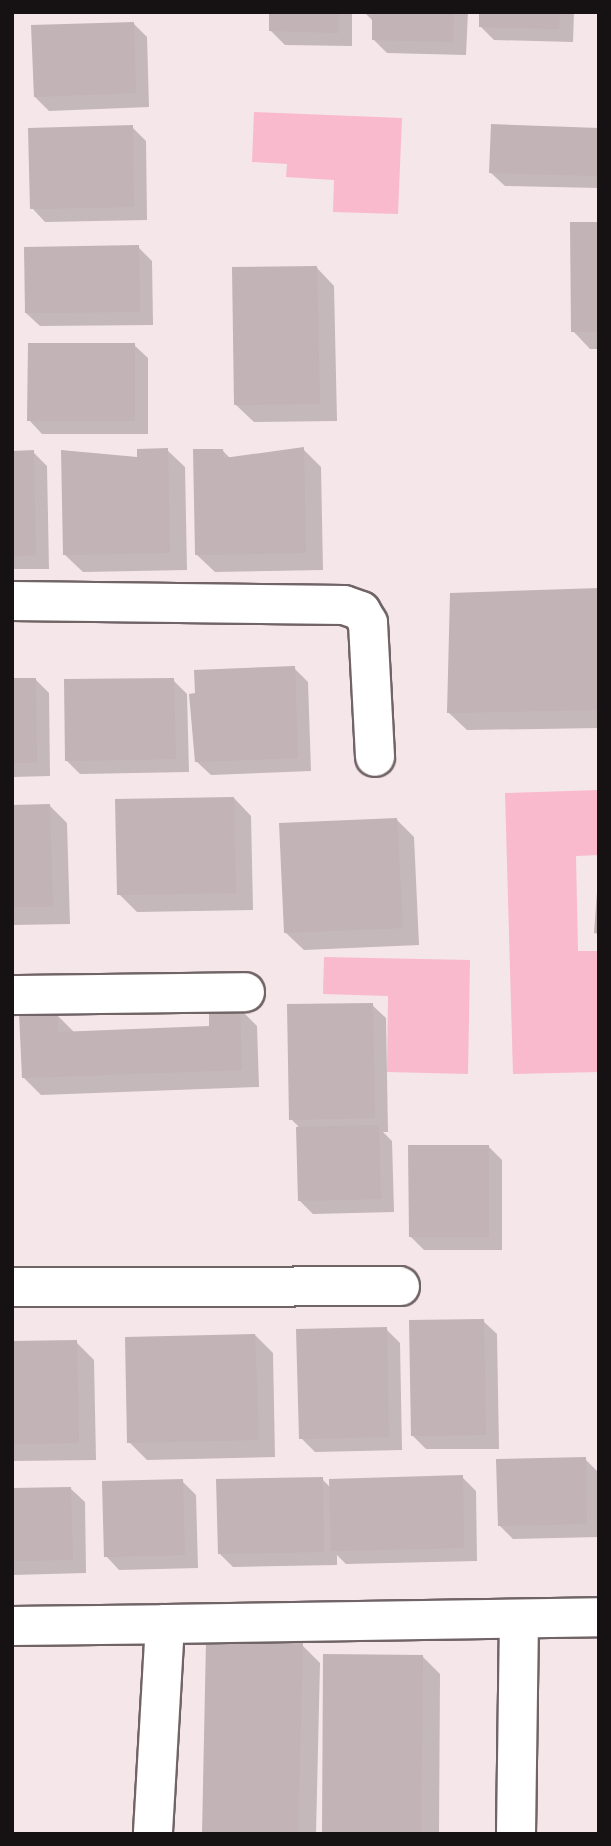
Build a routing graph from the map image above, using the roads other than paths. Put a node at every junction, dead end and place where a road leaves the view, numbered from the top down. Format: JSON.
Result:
{"nodes":[{"id":1,"x":12,"y":601,"type":"edge"},
{"id":2,"x":375,"y":757,"type":"dead end"},
{"id":3,"x":245,"y":992,"type":"dead end"},
{"id":4,"x":12,"y":995,"type":"edge"},
{"id":5,"x":400,"y":1286,"type":"dead end"},
{"id":6,"x":12,"y":1287,"type":"edge"},
{"id":7,"x":599,"y":1617,"type":"edge"},
{"id":8,"x":519,"y":1620,"type":"junction"},
{"id":9,"x":165,"y":1625,"type":"junction"},
{"id":10,"x":12,"y":1626,"type":"edge"},
{"id":11,"x":153,"y":1834,"type":"edge"},
{"id":12,"x":516,"y":1834,"type":"edge"}],
"edges":[{"from":1,"to":2,"type":"street"},
{"from":3,"to":4,"type":"street"},
{"from":5,"to":6,"type":"street"},
{"from":7,"to":8,"type":"street"},
{"from":8,"to":9,"type":"street"},
{"from":8,"to":12,"type":"street"},
{"from":9,"to":10,"type":"street"},
{"from":9,"to":11,"type":"street"}]}
